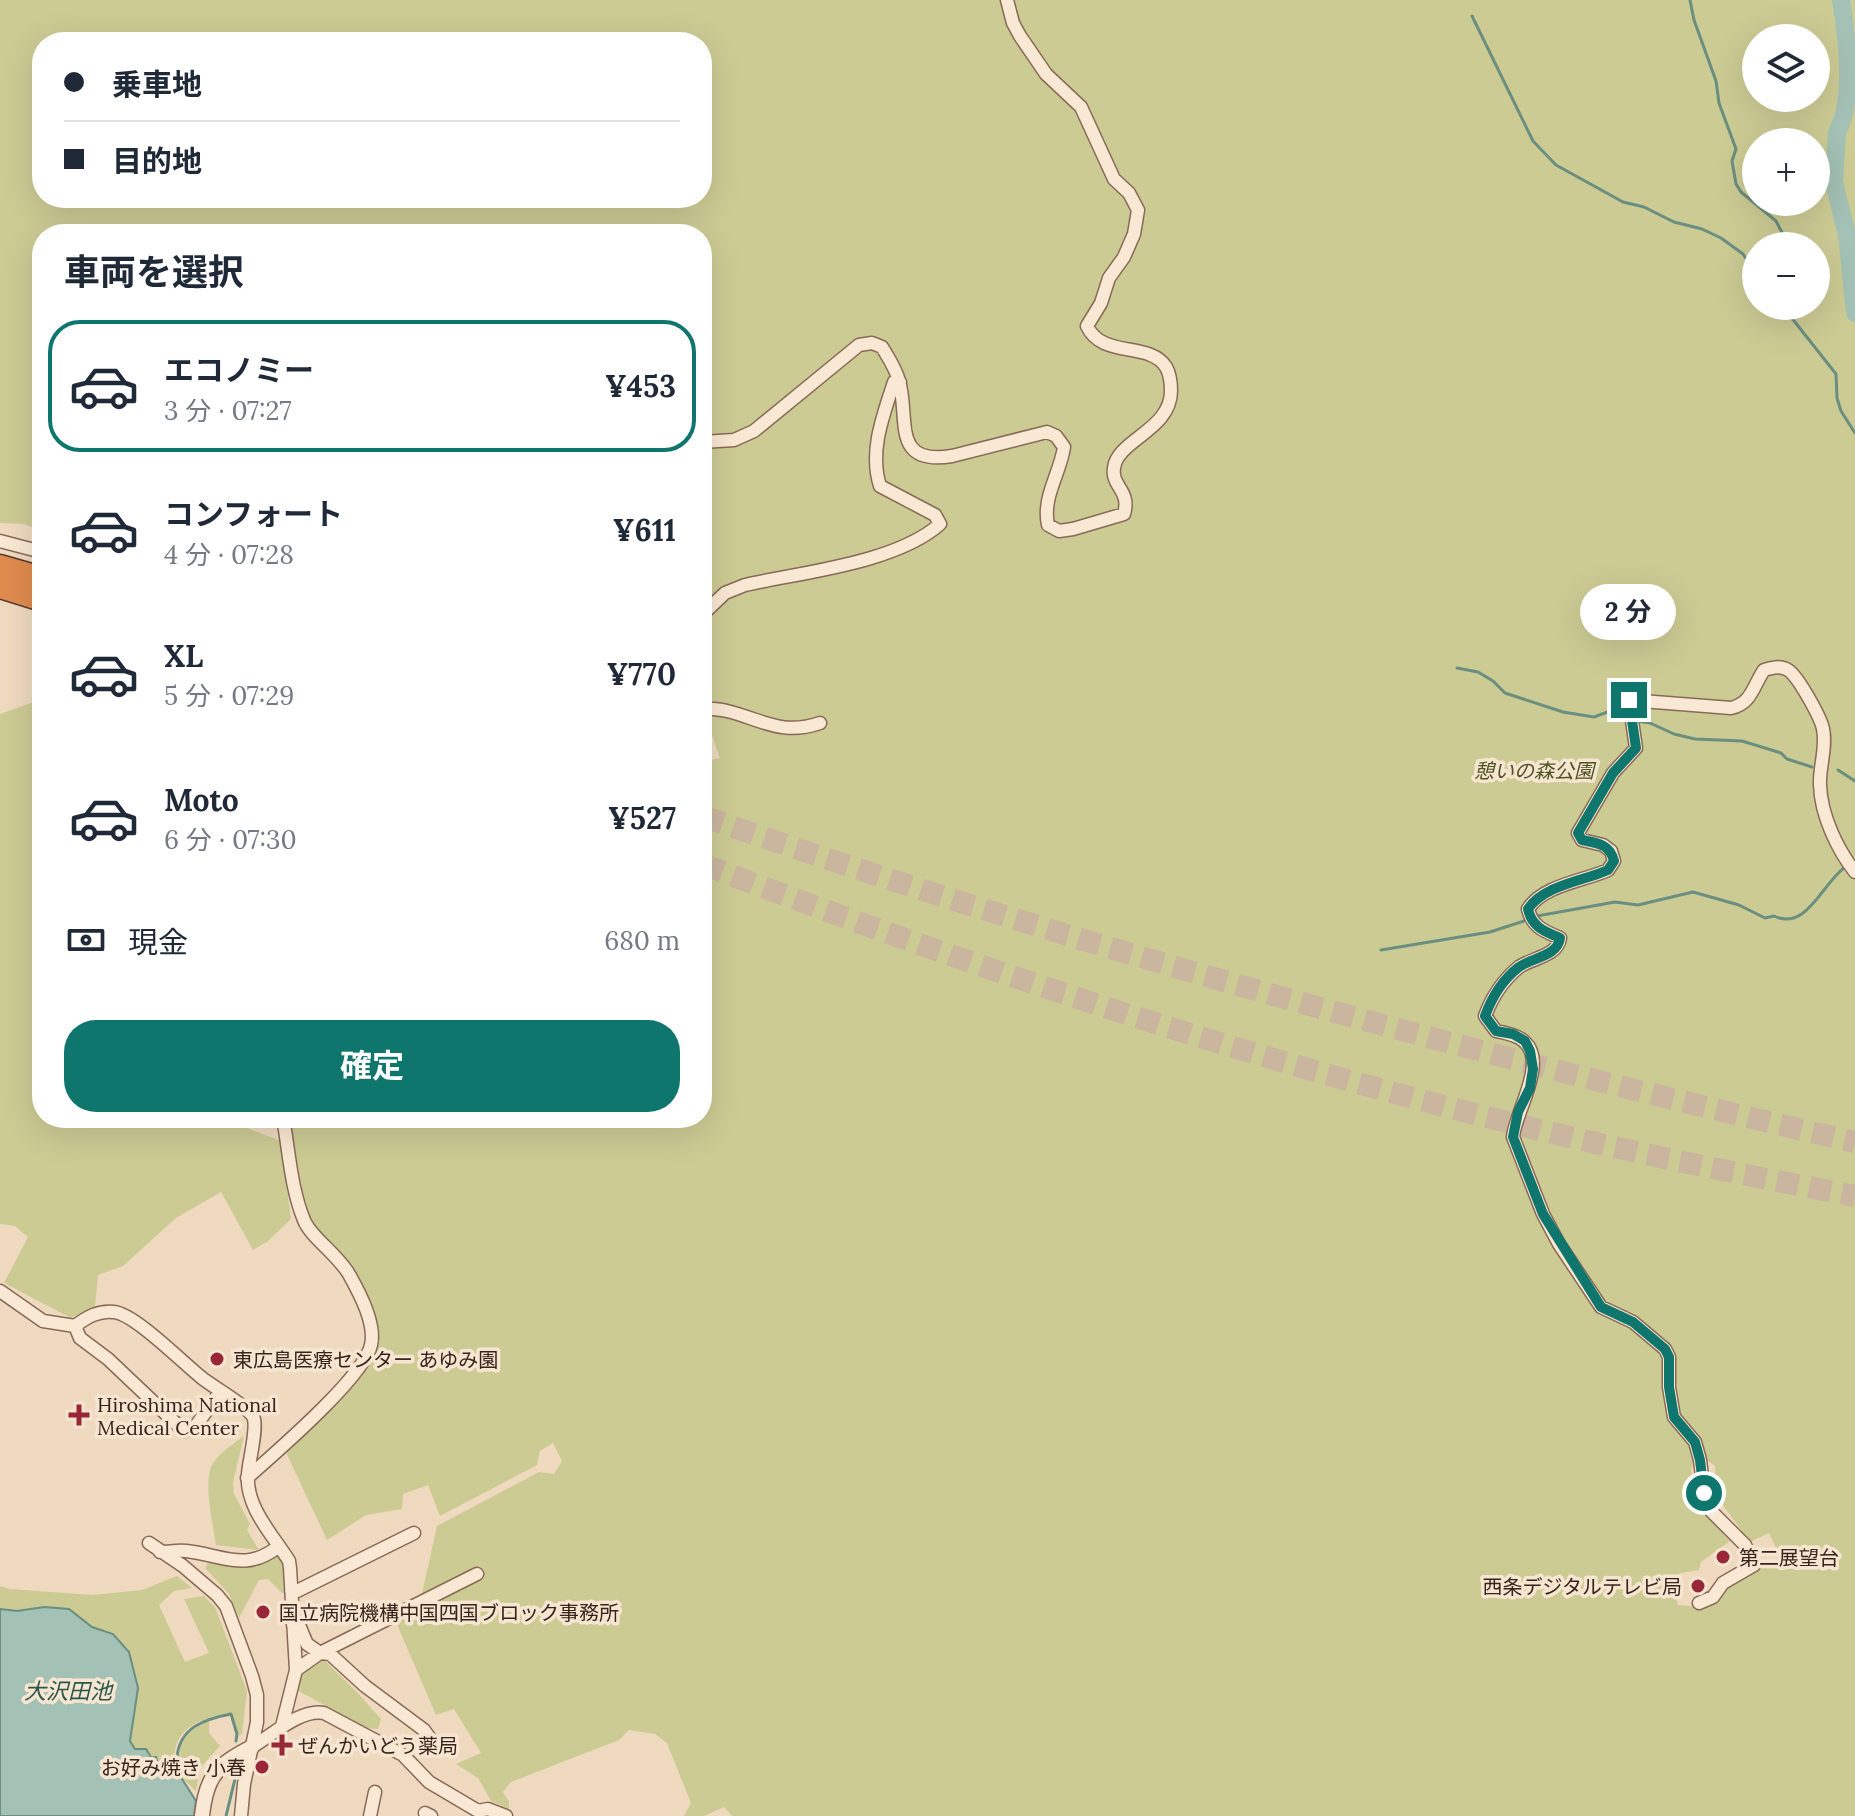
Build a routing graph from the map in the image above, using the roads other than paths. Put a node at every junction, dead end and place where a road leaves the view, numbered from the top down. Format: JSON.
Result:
{"nodes":[{"id":1,"x":1007,"y":0,"type":"edge"},
{"id":2,"x":900,"y":382,"type":"junction"},
{"id":3,"x":712,"y":441,"type":"edge"},
{"id":4,"x":0,"y":541,"type":"edge"},
{"id":5,"x":32,"y":549,"type":"edge"},
{"id":6,"x":0,"y":566,"type":"edge"},
{"id":7,"x":32,"y":575,"type":"edge"},
{"id":8,"x":0,"y":587,"type":"edge"},
{"id":9,"x":32,"y":597,"type":"edge"},
{"id":10,"x":712,"y":605,"type":"edge"},
{"id":11,"x":712,"y":708,"type":"edge"},
{"id":12,"x":820,"y":723,"type":"dead end"},
{"id":13,"x":1854,"y":871,"type":"edge"},
{"id":14,"x":285,"y":1128,"type":"edge"},
{"id":15,"x":0,"y":1291,"type":"edge"},
{"id":16,"x":75,"y":1326,"type":"junction"},
{"id":17,"x":220,"y":1392,"type":"junction"},
{"id":18,"x":247,"y":1478,"type":"junction"},
{"id":19,"x":414,"y":1533,"type":"dead end"},
{"id":20,"x":279,"y":1546,"type":"junction"},
{"id":21,"x":477,"y":1574,"type":"dead end"},
{"id":22,"x":291,"y":1591,"type":"junction"},
{"id":23,"x":1699,"y":1603,"type":"dead end"},
{"id":24,"x":293,"y":1625,"type":"junction"},
{"id":25,"x":320,"y":1653,"type":"junction"},
{"id":26,"x":296,"y":1670,"type":"junction"},
{"id":27,"x":282,"y":1726,"type":"junction"},
{"id":28,"x":252,"y":1747,"type":"junction"},
{"id":29,"x":445,"y":1747,"type":"dead end"},
{"id":30,"x":375,"y":1792,"type":"dead end"},
{"id":31,"x":478,"y":1813,"type":"edge"},
{"id":32,"x":202,"y":1816,"type":"edge"},
{"id":33,"x":241,"y":1816,"type":"edge"},
{"id":34,"x":370,"y":1816,"type":"edge"},
{"id":35,"x":506,"y":1816,"type":"edge"}],
"edges":[{"from":1,"to":2,"type":"street"},
{"from":2,"to":3,"type":"street"},
{"from":2,"to":10,"type":"street"},
{"from":4,"to":5,"type":"street"},
{"from":6,"to":7,"type":"highway"},
{"from":8,"to":9,"type":"highway"},
{"from":11,"to":12,"type":"street"},
{"from":13,"to":23,"type":"street"},
{"from":14,"to":18,"type":"street"},
{"from":15,"to":16,"type":"street"},
{"from":16,"to":17,"type":"street"},
{"from":16,"to":17,"type":"street"},
{"from":17,"to":18,"type":"street"},
{"from":18,"to":20,"type":"street"},
{"from":19,"to":22,"type":"street"},
{"from":20,"to":22,"type":"street"},
{"from":20,"to":28,"type":"street"},
{"from":21,"to":25,"type":"street"},
{"from":22,"to":24,"type":"street"},
{"from":24,"to":25,"type":"street"},
{"from":24,"to":26,"type":"street"},
{"from":25,"to":26,"type":"street"},
{"from":25,"to":29,"type":"street"},
{"from":26,"to":27,"type":"street"},
{"from":27,"to":28,"type":"street"},
{"from":27,"to":31,"type":"street"},
{"from":28,"to":32,"type":"street"},
{"from":28,"to":33,"type":"street"},
{"from":30,"to":34,"type":"street"},
{"from":31,"to":35,"type":"street"}]}
